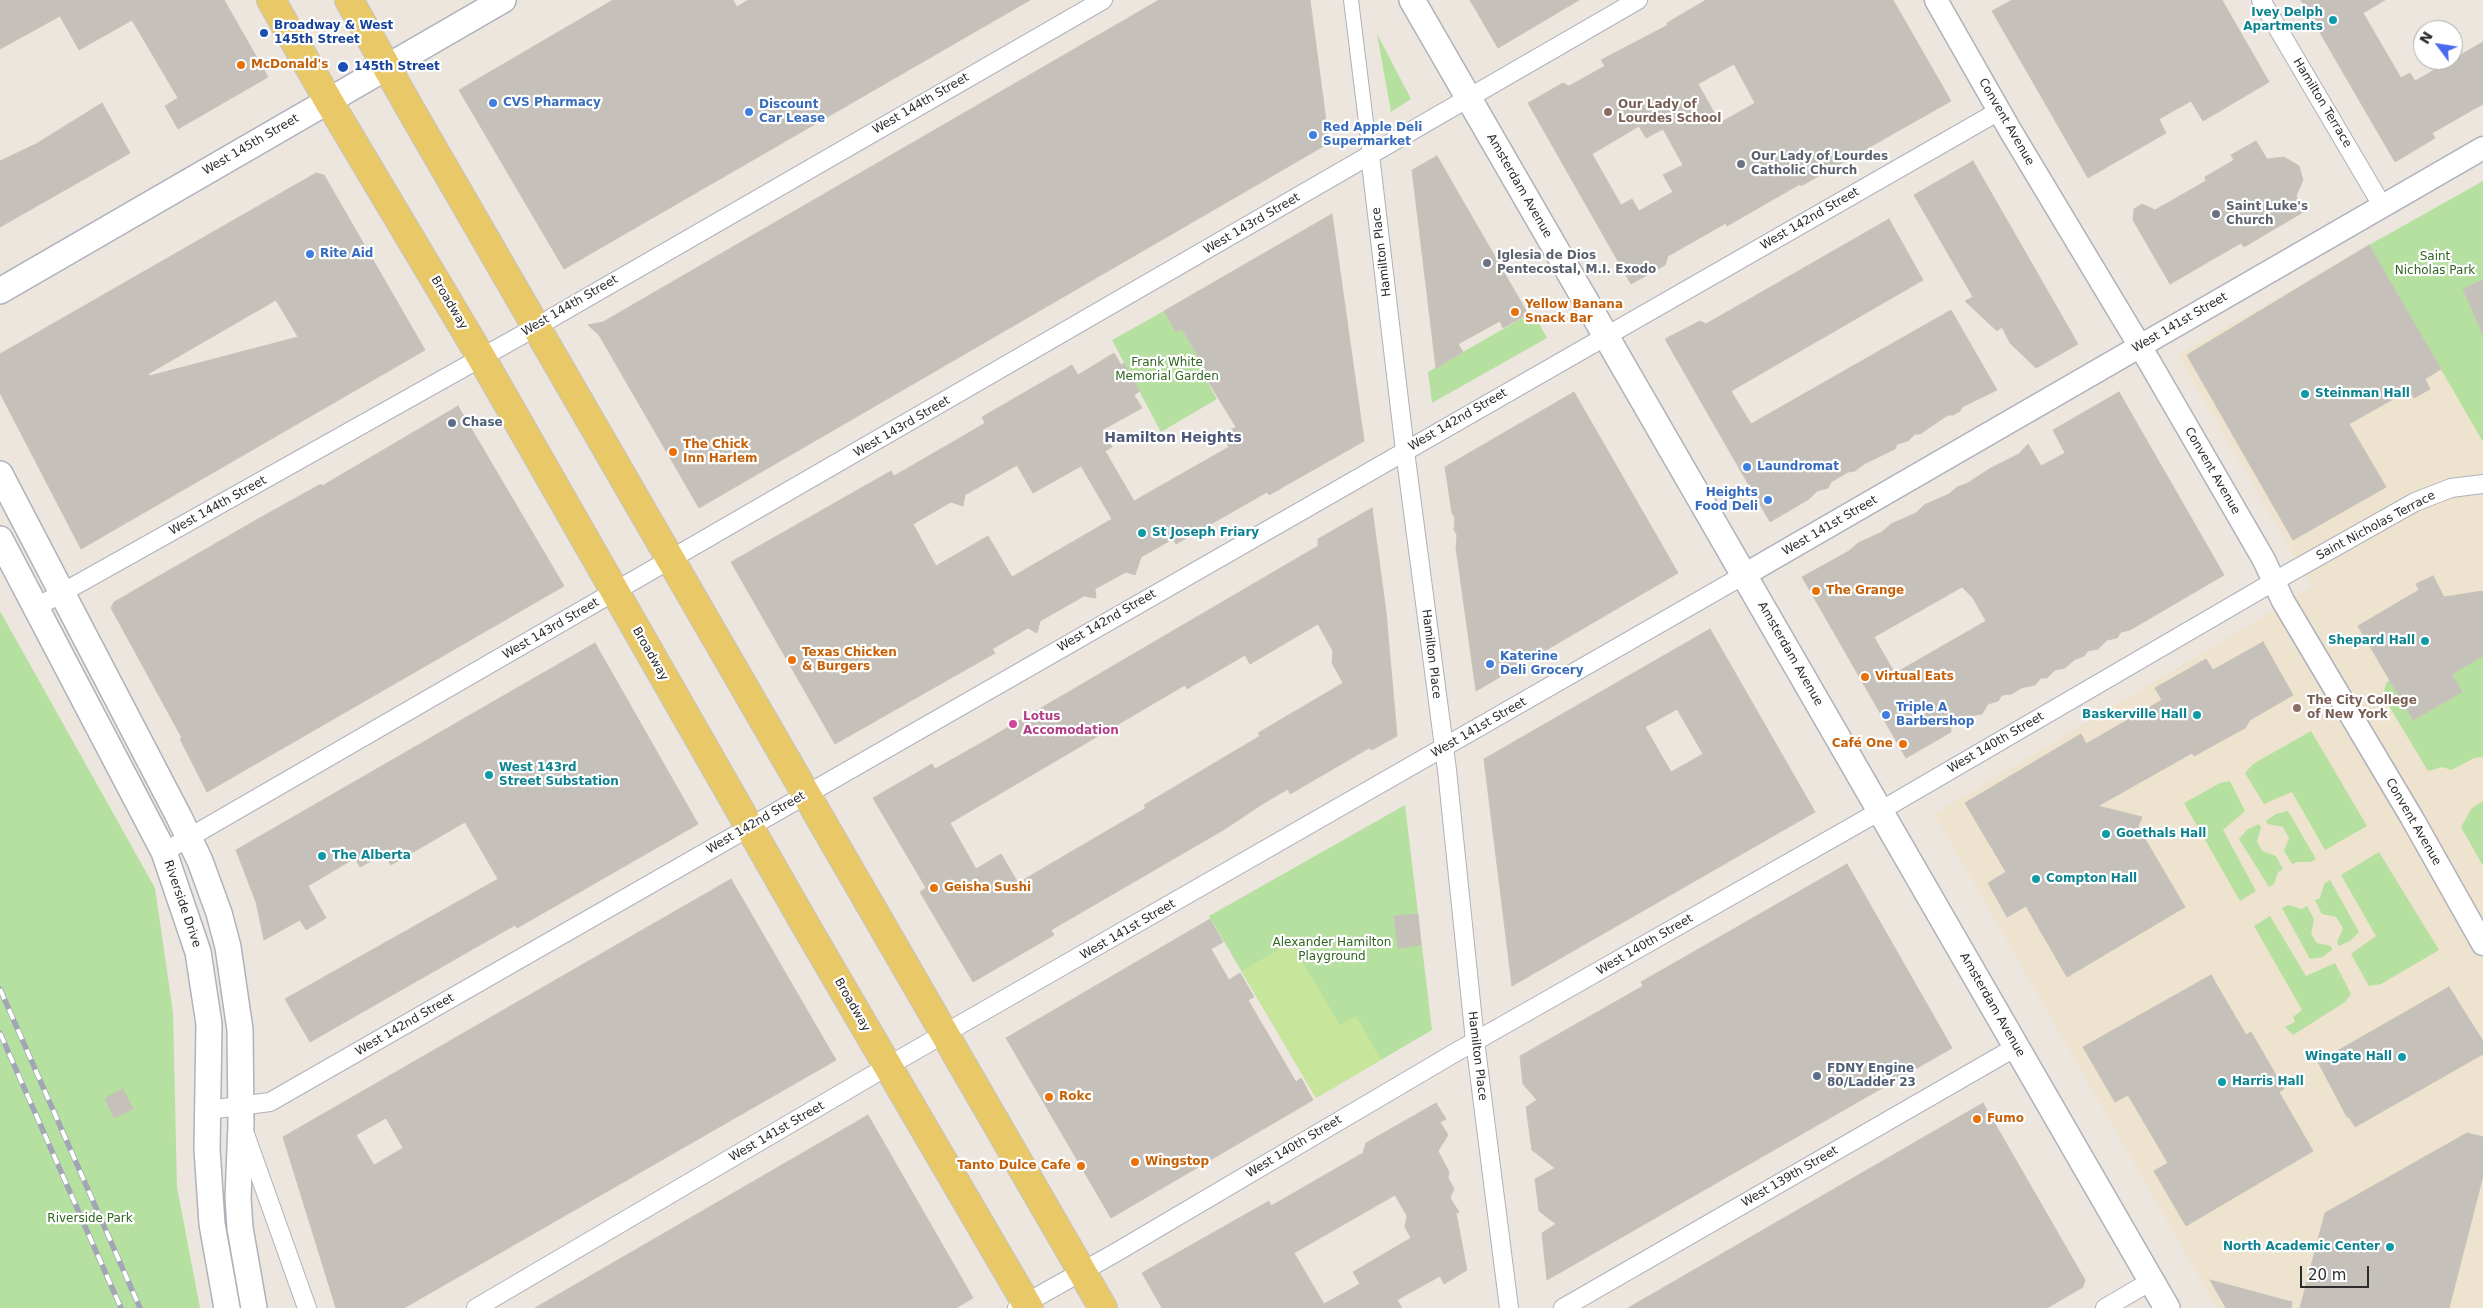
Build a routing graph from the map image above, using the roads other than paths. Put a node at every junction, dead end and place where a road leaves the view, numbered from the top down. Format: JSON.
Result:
{"nodes":[{"id":1,"x":271,"y":0,"type":"edge"},
{"id":2,"x":349,"y":0,"type":"edge"},
{"id":3,"x":503,"y":0,"type":"edge"},
{"id":4,"x":1103,"y":0,"type":"edge"},
{"id":5,"x":1351,"y":0,"type":"edge"},
{"id":6,"x":1412,"y":0,"type":"edge"},
{"id":7,"x":1638,"y":0,"type":"edge"},
{"id":8,"x":1936,"y":0,"type":"edge"},
{"id":9,"x":2261,"y":0,"type":"edge"},
{"id":10,"x":387,"y":66,"type":"junction"},
{"id":11,"x":1468,"y":99,"type":"junction"},
{"id":12,"x":328,"y":100,"type":"junction"},
{"id":13,"x":1999,"y":111,"type":"junction"},
{"id":14,"x":2483,"y":148,"type":"edge"},
{"id":15,"x":1370,"y":155,"type":"junction"},
{"id":16,"x":2383,"y":207,"type":"junction"},
{"id":17,"x":0,"y":291,"type":"edge"},
{"id":18,"x":536,"y":326,"type":"junction"},
{"id":19,"x":1605,"y":335,"type":"junction"},
{"id":20,"x":2140,"y":346,"type":"junction"},
{"id":21,"x":482,"y":357,"type":"junction"},
{"id":22,"x":1404,"y":450,"type":"junction"},
{"id":23,"x":0,"y":474,"type":"edge"},
{"id":24,"x":2483,"y":484,"type":"edge"},
{"id":25,"x":0,"y":539,"type":"edge"},
{"id":26,"x":671,"y":560,"type":"junction"},
{"id":27,"x":1744,"y":575,"type":"junction"},
{"id":28,"x":2273,"y":582,"type":"junction"},
{"id":29,"x":62,"y":593,"type":"junction"},
{"id":30,"x":615,"y":593,"type":"junction"},
{"id":31,"x":35,"y":608,"type":"junction"},
{"id":32,"x":1445,"y":748,"type":"junction"},
{"id":33,"x":807,"y":794,"type":"junction"},
{"id":34,"x":1880,"y":811,"type":"junction"},
{"id":35,"x":750,"y":827,"type":"junction"},
{"id":36,"x":189,"y":838,"type":"junction"},
{"id":37,"x":164,"y":852,"type":"junction"},
{"id":38,"x":2483,"y":944,"type":"edge"},
{"id":39,"x":945,"y":1035,"type":"junction"},
{"id":40,"x":1475,"y":1041,"type":"junction"},
{"id":41,"x":2016,"y":1047,"type":"junction"},
{"id":42,"x":888,"y":1066,"type":"junction"},
{"id":43,"x":208,"y":1110,"type":"junction"},
{"id":44,"x":241,"y":1115,"type":"junction"},
{"id":45,"x":1082,"y":1272,"type":"junction"},
{"id":46,"x":2151,"y":1281,"type":"junction"},
{"id":47,"x":1024,"y":1306,"type":"edge"},
{"id":48,"x":227,"y":1308,"type":"edge"},
{"id":49,"x":254,"y":1308,"type":"edge"},
{"id":50,"x":306,"y":1308,"type":"edge"},
{"id":51,"x":476,"y":1308,"type":"edge"},
{"id":52,"x":1103,"y":1308,"type":"edge"},
{"id":53,"x":1509,"y":1308,"type":"edge"},
{"id":54,"x":1563,"y":1308,"type":"edge"},
{"id":55,"x":2105,"y":1308,"type":"edge"},
{"id":56,"x":2167,"y":1308,"type":"edge"}],
"edges":[{"from":1,"to":12,"type":"main road","name":"Broadway"},
{"from":2,"to":10,"type":"main road"},
{"from":3,"to":10,"type":"main road","name":"West 145th Street"},
{"from":4,"to":18,"type":"street","name":"West 144th Street"},
{"from":5,"to":15,"type":"street","name":"Hamilton Place"},
{"from":6,"to":11,"type":"main road","name":"Amsterdam Avenue"},
{"from":7,"to":11,"type":"street","name":"West 143rd Street"},
{"from":8,"to":13,"type":"street","name":"Convent Avenue"},
{"from":9,"to":16,"type":"street","name":"Hamilton Terrace"},
{"from":10,"to":12,"type":"main road","name":"West 145th Street"},
{"from":10,"to":18,"type":"main road"},
{"from":11,"to":15,"type":"street","name":"West 143rd Street"},
{"from":11,"to":19,"type":"main road","name":"Amsterdam Avenue"},
{"from":12,"to":17,"type":"main road","name":"West 145th Street"},
{"from":12,"to":21,"type":"main road","name":"Broadway"},
{"from":13,"to":19,"type":"street","name":"West 142nd Street"},
{"from":13,"to":20,"type":"street","name":"Convent Avenue"},
{"from":14,"to":16,"type":"street","name":"West 141st Street"},
{"from":15,"to":22,"type":"street","name":"Hamilton Place"},
{"from":15,"to":26,"type":"street","name":"West 143rd Street"},
{"from":16,"to":20,"type":"street","name":"West 141st Street"},
{"from":18,"to":21,"type":"street","name":"West 144th Street"},
{"from":18,"to":26,"type":"main road"},
{"from":19,"to":22,"type":"street","name":"West 142nd Street"},
{"from":19,"to":27,"type":"main road","name":"Amsterdam Avenue"},
{"from":20,"to":27,"type":"street","name":"West 141st Street"},
{"from":20,"to":28,"type":"street","name":"Convent Avenue"},
{"from":21,"to":29,"type":"street","name":"West 144th Street"},
{"from":21,"to":30,"type":"main road","name":"Broadway"},
{"from":22,"to":32,"type":"street","name":"Hamilton Place"},
{"from":22,"to":33,"type":"street","name":"West 142nd Street"},
{"from":23,"to":29,"type":"main road"},
{"from":24,"to":28,"type":"street","name":"Saint Nicholas Terrace"},
{"from":25,"to":31,"type":"main road","name":"Riverside Drive"},
{"from":26,"to":30,"type":"street","name":"West 143rd Street"},
{"from":26,"to":33,"type":"main road"},
{"from":27,"to":32,"type":"street","name":"West 141st Street"},
{"from":27,"to":34,"type":"main road","name":"Amsterdam Avenue"},
{"from":28,"to":34,"type":"street","name":"West 140th Street"},
{"from":28,"to":38,"type":"street","name":"Convent Avenue"},
{"from":29,"to":31,"type":"street","name":"West 144th Street"},
{"from":29,"to":36,"type":"main road"},
{"from":30,"to":35,"type":"main road","name":"Broadway"},
{"from":30,"to":36,"type":"street","name":"West 143rd Street"},
{"from":31,"to":37,"type":"main road","name":"Riverside Drive"},
{"from":32,"to":39,"type":"street","name":"West 141st Street"},
{"from":32,"to":40,"type":"street","name":"Hamilton Place"},
{"from":33,"to":35,"type":"street","name":"West 142nd Street"},
{"from":33,"to":39,"type":"main road"},
{"from":34,"to":40,"type":"street","name":"West 140th Street"},
{"from":34,"to":41,"type":"main road","name":"Amsterdam Avenue"},
{"from":35,"to":42,"type":"main road","name":"Broadway"},
{"from":35,"to":44,"type":"street","name":"West 142nd Street"},
{"from":36,"to":37,"type":"street","name":"West 143rd Street"},
{"from":36,"to":44,"type":"main road"},
{"from":37,"to":43,"type":"main road","name":"Riverside Drive"},
{"from":39,"to":42,"type":"street","name":"West 141st Street"},
{"from":39,"to":45,"type":"main road"},
{"from":40,"to":45,"type":"street","name":"West 140th Street"},
{"from":40,"to":53,"type":"street","name":"Hamilton Place"},
{"from":41,"to":46,"type":"main road","name":"Amsterdam Avenue"},
{"from":41,"to":54,"type":"street","name":"West 139th Street"},
{"from":42,"to":47,"type":"main road","name":"Broadway"},
{"from":42,"to":51,"type":"street","name":"West 141st Street"},
{"from":43,"to":44,"type":"street","name":"West 142nd Street"},
{"from":43,"to":48,"type":"main road","name":"Riverside Drive"},
{"from":44,"to":49,"type":"main road"},
{"from":44,"to":50,"type":"street"},
{"from":45,"to":47,"type":"street","name":"West 140th Street"},
{"from":45,"to":52,"type":"main road"},
{"from":46,"to":55,"type":"street"},
{"from":46,"to":56,"type":"main road","name":"Amsterdam Avenue"}]}
